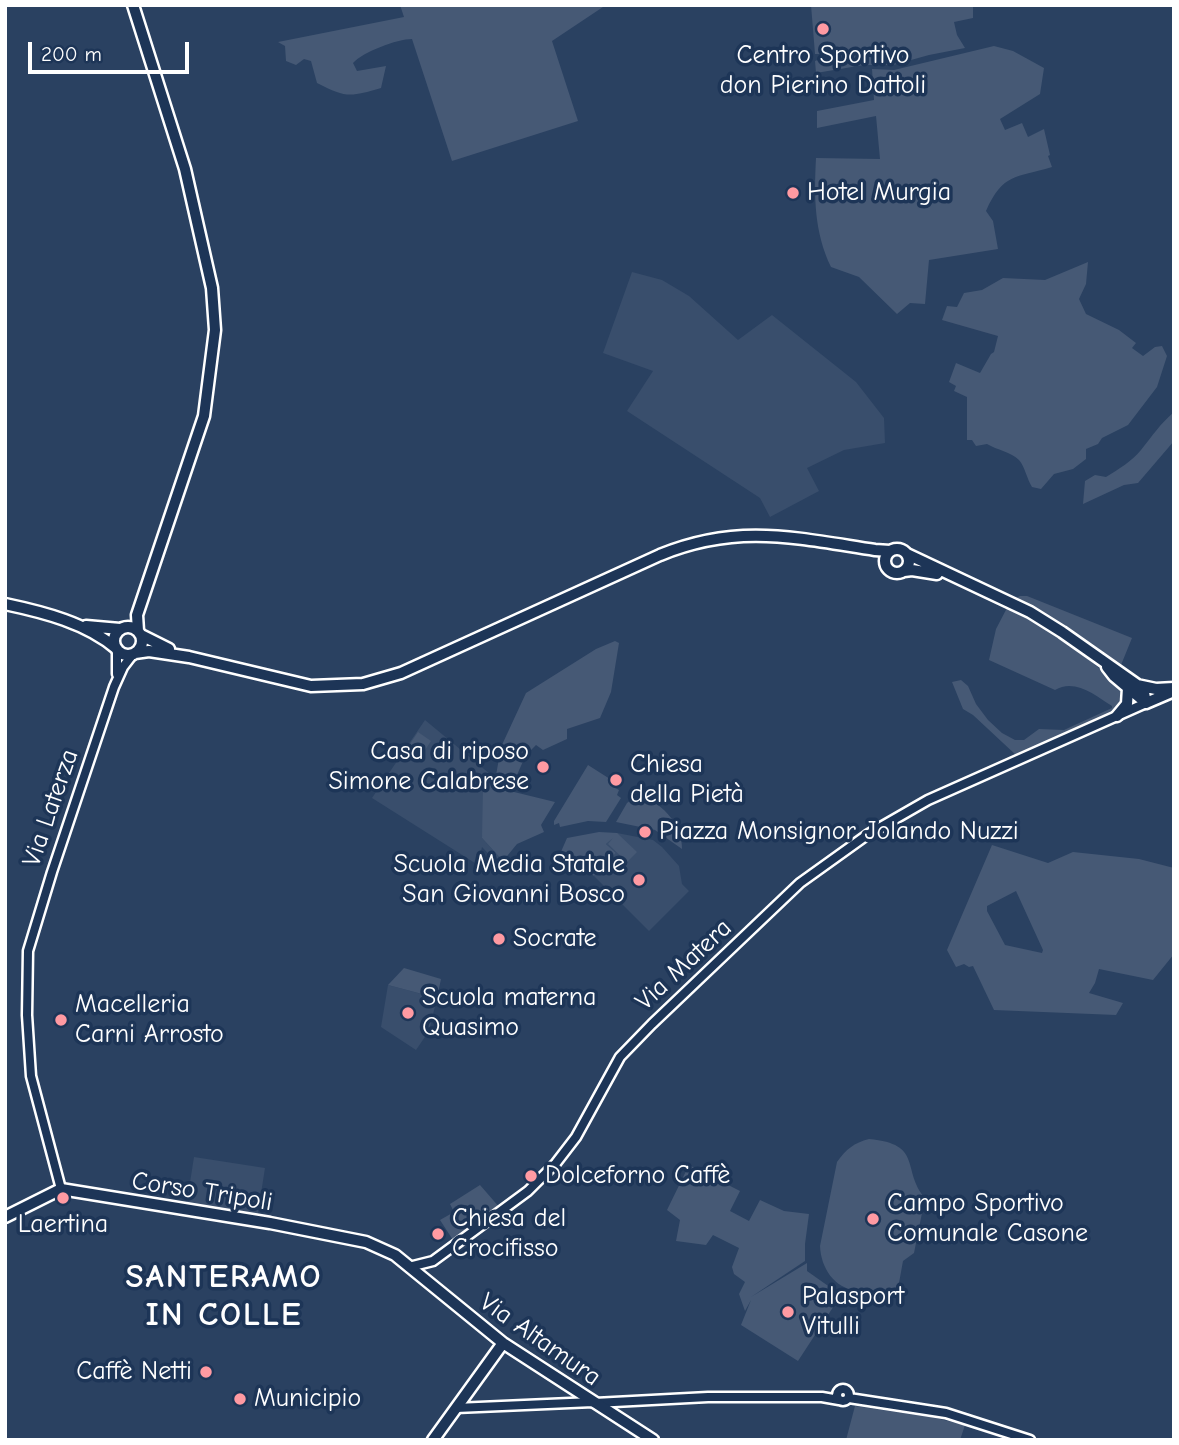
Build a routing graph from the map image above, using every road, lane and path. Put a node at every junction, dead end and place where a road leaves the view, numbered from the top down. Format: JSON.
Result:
{"nodes":[{"id":1,"x":133,"y":5,"type":"edge"},
{"id":2,"x":818,"y":541,"type":"junction"},
{"id":3,"x":890,"y":551,"type":"junction"},
{"id":4,"x":907,"y":554,"type":"junction"},
{"id":5,"x":885,"y":565,"type":"junction"},
{"id":6,"x":903,"y":571,"type":"junction"},
{"id":7,"x":968,"y":583,"type":"junction"},
{"id":8,"x":5,"y":604,"type":"edge"},
{"id":9,"x":139,"y":609,"type":"junction"},
{"id":10,"x":68,"y":622,"type":"junction"},
{"id":11,"x":121,"y":629,"type":"junction"},
{"id":12,"x":139,"y":633,"type":"junction"},
{"id":13,"x":117,"y":650,"type":"junction"},
{"id":14,"x":134,"y":654,"type":"junction"},
{"id":15,"x":190,"y":657,"type":"junction"},
{"id":16,"x":1132,"y":686,"type":"junction"},
{"id":17,"x":114,"y":687,"type":"junction"},
{"id":18,"x":1174,"y":690,"type":"edge"},
{"id":19,"x":1146,"y":703,"type":"junction"},
{"id":20,"x":1117,"y":716,"type":"junction"},
{"id":21,"x":61,"y":1189,"type":"junction"},
{"id":22,"x":5,"y":1217,"type":"edge"},
{"id":23,"x":432,"y":1262,"type":"junction"},
{"id":24,"x":413,"y":1270,"type":"junction"},
{"id":25,"x":428,"y":1283,"type":"junction"},
{"id":26,"x":503,"y":1343,"type":"junction"},
{"id":27,"x":594,"y":1403,"type":"junction"},
{"id":28,"x":456,"y":1408,"type":"junction"},
{"id":29,"x":433,"y":1440,"type":"edge"},
{"id":30,"x":653,"y":1440,"type":"edge"},
{"id":31,"x":1030,"y":1440,"type":"edge"}],
"edges":[{"from":1,"to":9,"type":"main road"},
{"from":2,"to":3,"type":"main road"},
{"from":2,"to":5,"type":"main road"},
{"from":2,"to":15,"type":"main road"},
{"from":3,"to":4,"type":"main road"},
{"from":3,"to":5,"type":"main road"},
{"from":4,"to":6,"type":"main road"},
{"from":4,"to":7,"type":"main road"},
{"from":5,"to":6,"type":"main road"},
{"from":6,"to":7,"type":"main road"},
{"from":7,"to":16,"type":"main road"},
{"from":8,"to":10,"type":"main road"},
{"from":9,"to":11,"type":"main road"},
{"from":9,"to":12,"type":"main road"},
{"from":10,"to":11,"type":"main road"},
{"from":10,"to":13,"type":"main road"},
{"from":11,"to":12,"type":"main road"},
{"from":11,"to":13,"type":"main road"},
{"from":12,"to":14,"type":"main road"},
{"from":12,"to":15,"type":"main road"},
{"from":13,"to":14,"type":"main road"},
{"from":13,"to":17,"type":"street"},
{"from":14,"to":15,"type":"main road"},
{"from":14,"to":17,"type":"street"},
{"from":16,"to":18,"type":"main road"},
{"from":16,"to":19,"type":"main road"},
{"from":16,"to":20,"type":"main road"},
{"from":17,"to":21,"type":"street","name":"Via Laterza"},
{"from":18,"to":19,"type":"main road"},
{"from":19,"to":20,"type":"street","name":"Via Matera"},
{"from":20,"to":23,"type":"street","name":"Via Matera"},
{"from":21,"to":22,"type":"main road"},
{"from":21,"to":24,"type":"main road","name":"Corso Tripoli"},
{"from":23,"to":24,"type":"street"},
{"from":23,"to":25,"type":"street"},
{"from":24,"to":25,"type":"main road","name":"Via Altamura"},
{"from":25,"to":26,"type":"main road","name":"Via Altamura"},
{"from":26,"to":27,"type":"main road","name":"Via Altamura"},
{"from":26,"to":28,"type":"main road"},
{"from":27,"to":28,"type":"street"},
{"from":27,"to":30,"type":"main road","name":"Via Altamura"},
{"from":27,"to":31,"type":"street"},
{"from":28,"to":29,"type":"main road"}]}
